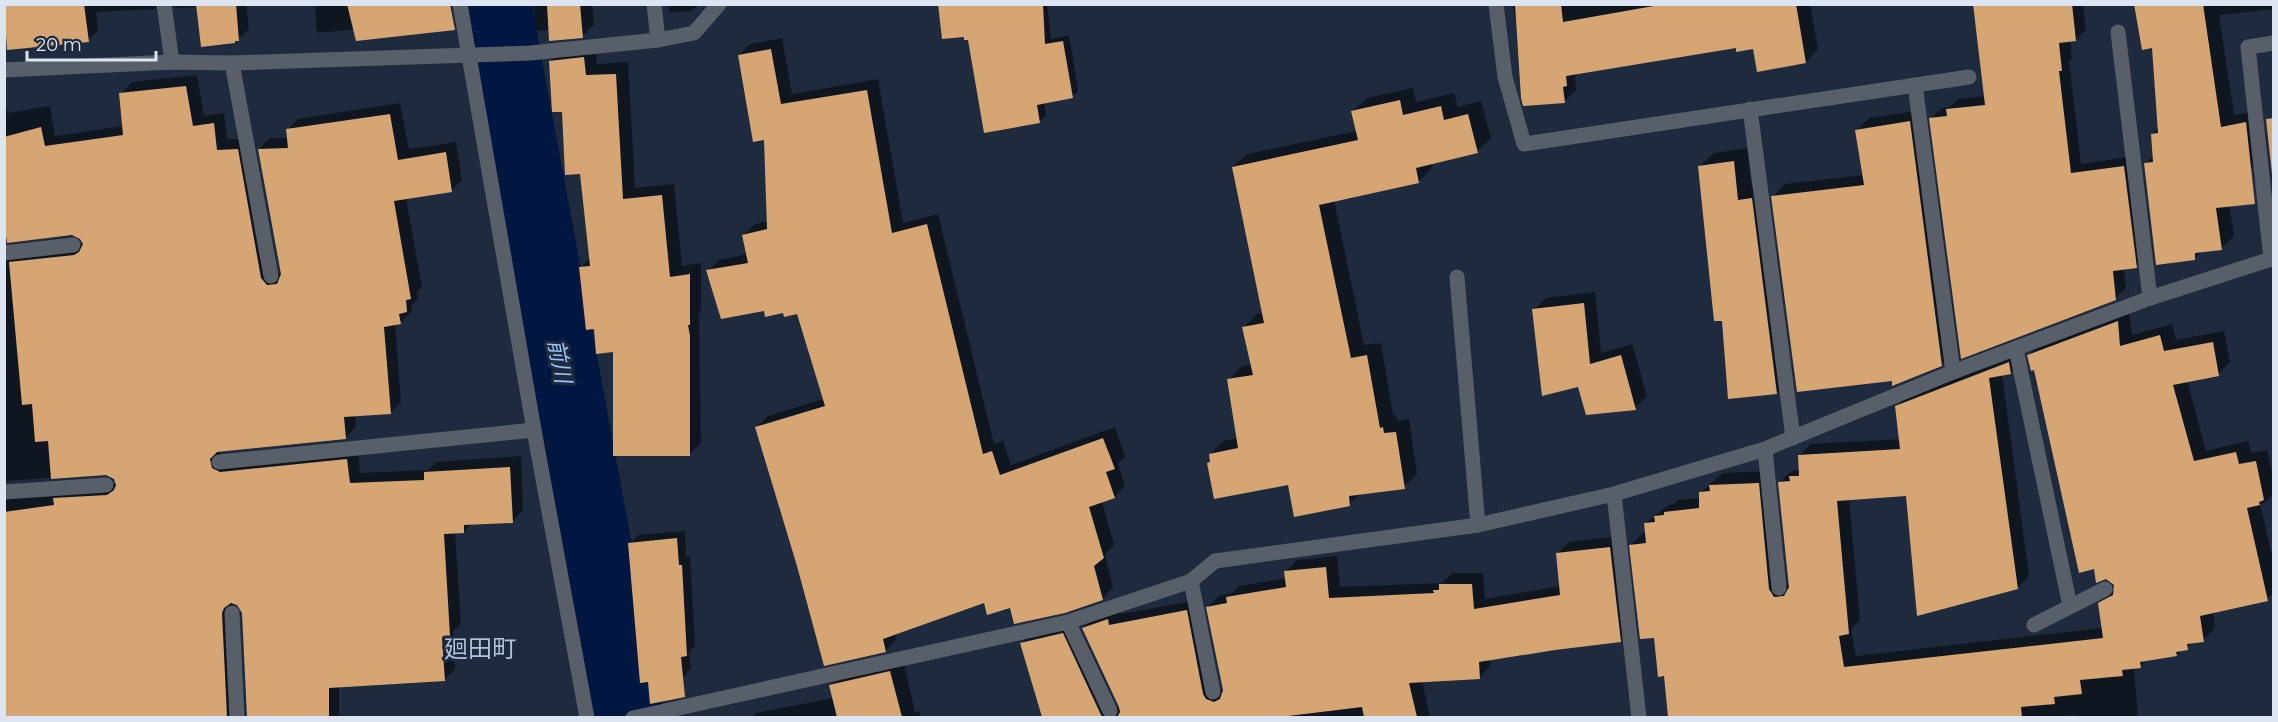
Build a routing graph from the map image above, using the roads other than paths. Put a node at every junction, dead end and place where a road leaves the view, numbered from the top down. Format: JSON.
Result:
{"nodes":[{"id":1,"x":164,"y":4,"type":"edge"},
{"id":2,"x":460,"y":4,"type":"edge"},
{"id":3,"x":654,"y":4,"type":"edge"},
{"id":4,"x":718,"y":4,"type":"edge"},
{"id":5,"x":1496,"y":4,"type":"edge"},
{"id":6,"x":2118,"y":32,"type":"dead end"},
{"id":7,"x":658,"y":40,"type":"junction"},
{"id":8,"x":2274,"y":43,"type":"edge"},
{"id":9,"x":469,"y":56,"type":"junction"},
{"id":10,"x":172,"y":63,"type":"junction"},
{"id":11,"x":232,"y":63,"type":"junction"},
{"id":12,"x":4,"y":70,"type":"edge"},
{"id":13,"x":1969,"y":77,"type":"dead end"},
{"id":14,"x":1915,"y":85,"type":"junction"},
{"id":15,"x":1750,"y":109,"type":"junction"},
{"id":16,"x":73,"y":245,"type":"dead end"},
{"id":17,"x":4,"y":253,"type":"edge"},
{"id":18,"x":2272,"y":258,"type":"edge"},
{"id":19,"x":271,"y":276,"type":"dead end"},
{"id":20,"x":1457,"y":277,"type":"dead end"},
{"id":21,"x":2150,"y":298,"type":"junction"},
{"id":22,"x":2016,"y":350,"type":"junction"},
{"id":23,"x":1953,"y":372,"type":"junction"},
{"id":24,"x":534,"y":430,"type":"junction"},
{"id":25,"x":1793,"y":438,"type":"junction"},
{"id":26,"x":1765,"y":449,"type":"junction"},
{"id":27,"x":219,"y":462,"type":"dead end"},
{"id":28,"x":106,"y":485,"type":"dead end"},
{"id":29,"x":4,"y":492,"type":"edge"},
{"id":30,"x":1614,"y":494,"type":"junction"},
{"id":31,"x":1478,"y":525,"type":"junction"},
{"id":32,"x":1191,"y":581,"type":"junction"},
{"id":33,"x":1779,"y":588,"type":"dead end"},
{"id":34,"x":2105,"y":589,"type":"dead end"},
{"id":35,"x":2070,"y":606,"type":"junction"},
{"id":36,"x":232,"y":612,"type":"dead end"},
{"id":37,"x":1068,"y":622,"type":"junction"},
{"id":38,"x":2034,"y":626,"type":"dead end"},
{"id":39,"x":1213,"y":692,"type":"dead end"},
{"id":40,"x":1110,"y":711,"type":"dead end"},
{"id":41,"x":638,"y":716,"type":"edge"},
{"id":42,"x":237,"y":717,"type":"edge"},
{"id":43,"x":587,"y":717,"type":"edge"},
{"id":44,"x":1639,"y":717,"type":"edge"}],
"edges":[{"from":1,"to":10,"type":"street"},
{"from":2,"to":9,"type":"street"},
{"from":3,"to":7,"type":"street"},
{"from":4,"to":7,"type":"street"},
{"from":5,"to":15,"type":"street"},
{"from":6,"to":21,"type":"street"},
{"from":7,"to":9,"type":"street"},
{"from":8,"to":18,"type":"street"},
{"from":9,"to":11,"type":"street"},
{"from":9,"to":24,"type":"street"},
{"from":10,"to":11,"type":"street"},
{"from":10,"to":12,"type":"street"},
{"from":11,"to":19,"type":"street"},
{"from":13,"to":14,"type":"street"},
{"from":14,"to":15,"type":"street"},
{"from":14,"to":23,"type":"street"},
{"from":15,"to":25,"type":"street"},
{"from":16,"to":17,"type":"street"},
{"from":18,"to":21,"type":"street"},
{"from":20,"to":31,"type":"street"},
{"from":21,"to":22,"type":"street"},
{"from":22,"to":23,"type":"street"},
{"from":22,"to":35,"type":"street"},
{"from":23,"to":25,"type":"street"},
{"from":24,"to":27,"type":"street"},
{"from":24,"to":43,"type":"street"},
{"from":25,"to":26,"type":"street"},
{"from":26,"to":30,"type":"street"},
{"from":26,"to":33,"type":"street"},
{"from":28,"to":29,"type":"street"},
{"from":30,"to":31,"type":"street"},
{"from":30,"to":44,"type":"street"},
{"from":31,"to":32,"type":"street"},
{"from":32,"to":37,"type":"street"},
{"from":32,"to":39,"type":"street"},
{"from":34,"to":35,"type":"street"},
{"from":35,"to":38,"type":"street"},
{"from":36,"to":42,"type":"street"},
{"from":37,"to":40,"type":"street"},
{"from":37,"to":41,"type":"street"}]}
